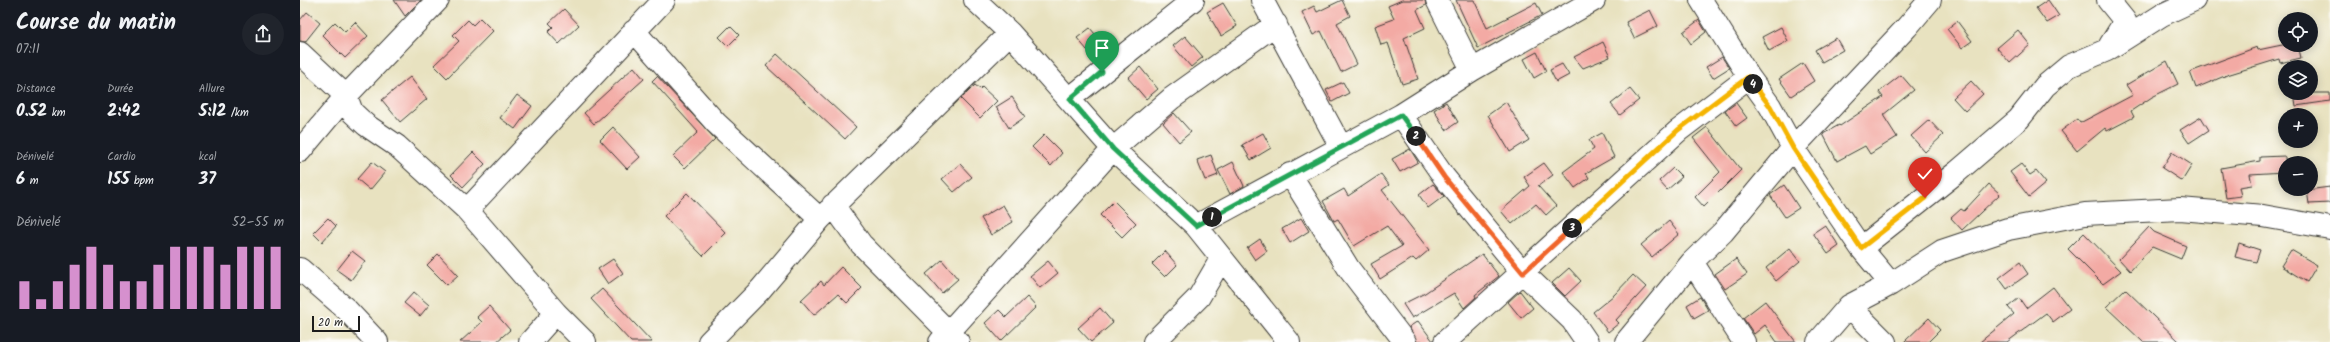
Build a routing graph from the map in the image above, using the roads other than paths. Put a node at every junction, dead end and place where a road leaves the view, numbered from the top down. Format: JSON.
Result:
{"nodes":[{"id":1,"x":438,"y":0,"type":"edge"},
{"id":2,"x":664,"y":0,"type":"edge"},
{"id":3,"x":975,"y":0,"type":"edge"},
{"id":4,"x":1193,"y":0,"type":"edge"},
{"id":5,"x":1262,"y":0,"type":"edge"},
{"id":6,"x":1437,"y":0,"type":"edge"},
{"id":7,"x":1594,"y":0,"type":"edge"},
{"id":8,"x":1701,"y":0,"type":"edge"},
{"id":9,"x":1930,"y":0,"type":"edge"},
{"id":10,"x":2108,"y":0,"type":"edge"},
{"id":11,"x":2194,"y":0,"type":"edge"},
{"id":12,"x":1276,"y":24,"type":"junction"},
{"id":13,"x":634,"y":31,"type":"junction"},
{"id":14,"x":1010,"y":33,"type":"junction"},
{"id":15,"x":2107,"y":50,"type":"junction"},
{"id":16,"x":300,"y":53,"type":"edge"},
{"id":17,"x":1472,"y":70,"type":"junction"},
{"id":18,"x":1748,"y":77,"type":"junction"},
{"id":19,"x":346,"y":96,"type":"junction"},
{"id":20,"x":1070,"y":99,"type":"junction"},
{"id":21,"x":1401,"y":115,"type":"junction"},
{"id":22,"x":1341,"y":147,"type":"junction"},
{"id":23,"x":1793,"y":148,"type":"junction"},
{"id":24,"x":1113,"y":149,"type":"junction"},
{"id":25,"x":300,"y":151,"type":"edge"},
{"id":26,"x":1290,"y":174,"type":"junction"},
{"id":27,"x":466,"y":210,"type":"junction"},
{"id":28,"x":826,"y":212,"type":"junction"},
{"id":29,"x":1196,"y":226,"type":"junction"},
{"id":30,"x":2330,"y":228,"type":"edge"},
{"id":31,"x":1861,"y":248,"type":"junction"},
{"id":32,"x":1221,"y":259,"type":"junction"},
{"id":33,"x":1692,"y":262,"type":"junction"},
{"id":34,"x":300,"y":269,"type":"edge"},
{"id":35,"x":1523,"y":273,"type":"junction"},
{"id":36,"x":1891,"y":284,"type":"junction"},
{"id":37,"x":1849,"y":306,"type":"junction"},
{"id":38,"x":556,"y":313,"type":"junction"},
{"id":39,"x":949,"y":339,"type":"edge"},
{"id":40,"x":377,"y":342,"type":"edge"},
{"id":41,"x":530,"y":342,"type":"edge"},
{"id":42,"x":585,"y":342,"type":"edge"},
{"id":43,"x":710,"y":342,"type":"edge"},
{"id":44,"x":1154,"y":342,"type":"edge"},
{"id":45,"x":1289,"y":342,"type":"edge"},
{"id":46,"x":1405,"y":342,"type":"edge"},
{"id":47,"x":1445,"y":342,"type":"edge"},
{"id":48,"x":1586,"y":342,"type":"edge"},
{"id":49,"x":1626,"y":342,"type":"edge"},
{"id":50,"x":1744,"y":342,"type":"edge"},
{"id":51,"x":1818,"y":342,"type":"edge"},
{"id":52,"x":1885,"y":342,"type":"edge"}],
"edges":[{"from":1,"to":19,"type":"street"},
{"from":2,"to":13,"type":"street"},
{"from":3,"to":14,"type":"street"},
{"from":4,"to":20,"type":"street"},
{"from":5,"to":12,"type":"street"},
{"from":6,"to":17,"type":"street"},
{"from":7,"to":17,"type":"street"},
{"from":8,"to":18,"type":"street"},
{"from":9,"to":23,"type":"street"},
{"from":10,"to":15,"type":"street"},
{"from":11,"to":15,"type":"street"},
{"from":12,"to":22,"type":"street"},
{"from":12,"to":24,"type":"street"},
{"from":13,"to":27,"type":"street"},
{"from":13,"to":28,"type":"street"},
{"from":14,"to":20,"type":"street"},
{"from":14,"to":28,"type":"street"},
{"from":15,"to":31,"type":"street"},
{"from":16,"to":19,"type":"street"},
{"from":17,"to":21,"type":"street"},
{"from":18,"to":23,"type":"street"},
{"from":18,"to":35,"type":"street"},
{"from":19,"to":25,"type":"street"},
{"from":19,"to":27,"type":"street"},
{"from":20,"to":24,"type":"street"},
{"from":21,"to":22,"type":"street"},
{"from":21,"to":35,"type":"street"},
{"from":22,"to":26,"type":"street"},
{"from":23,"to":31,"type":"street"},
{"from":23,"to":33,"type":"street"},
{"from":24,"to":29,"type":"street"},
{"from":24,"to":39,"type":"street"},
{"from":26,"to":29,"type":"street"},
{"from":26,"to":46,"type":"street"},
{"from":27,"to":38,"type":"street"},
{"from":28,"to":39,"type":"street"},
{"from":28,"to":43,"type":"street"},
{"from":29,"to":32,"type":"street"},
{"from":30,"to":36,"type":"street"},
{"from":31,"to":36,"type":"street"},
{"from":32,"to":44,"type":"street"},
{"from":32,"to":45,"type":"street"},
{"from":33,"to":49,"type":"street"},
{"from":33,"to":50,"type":"street"},
{"from":34,"to":40,"type":"street"},
{"from":35,"to":47,"type":"street"},
{"from":35,"to":48,"type":"street"},
{"from":36,"to":37,"type":"street"},
{"from":37,"to":51,"type":"street"},
{"from":37,"to":52,"type":"street"},
{"from":38,"to":41,"type":"street"},
{"from":38,"to":42,"type":"street"}]}
